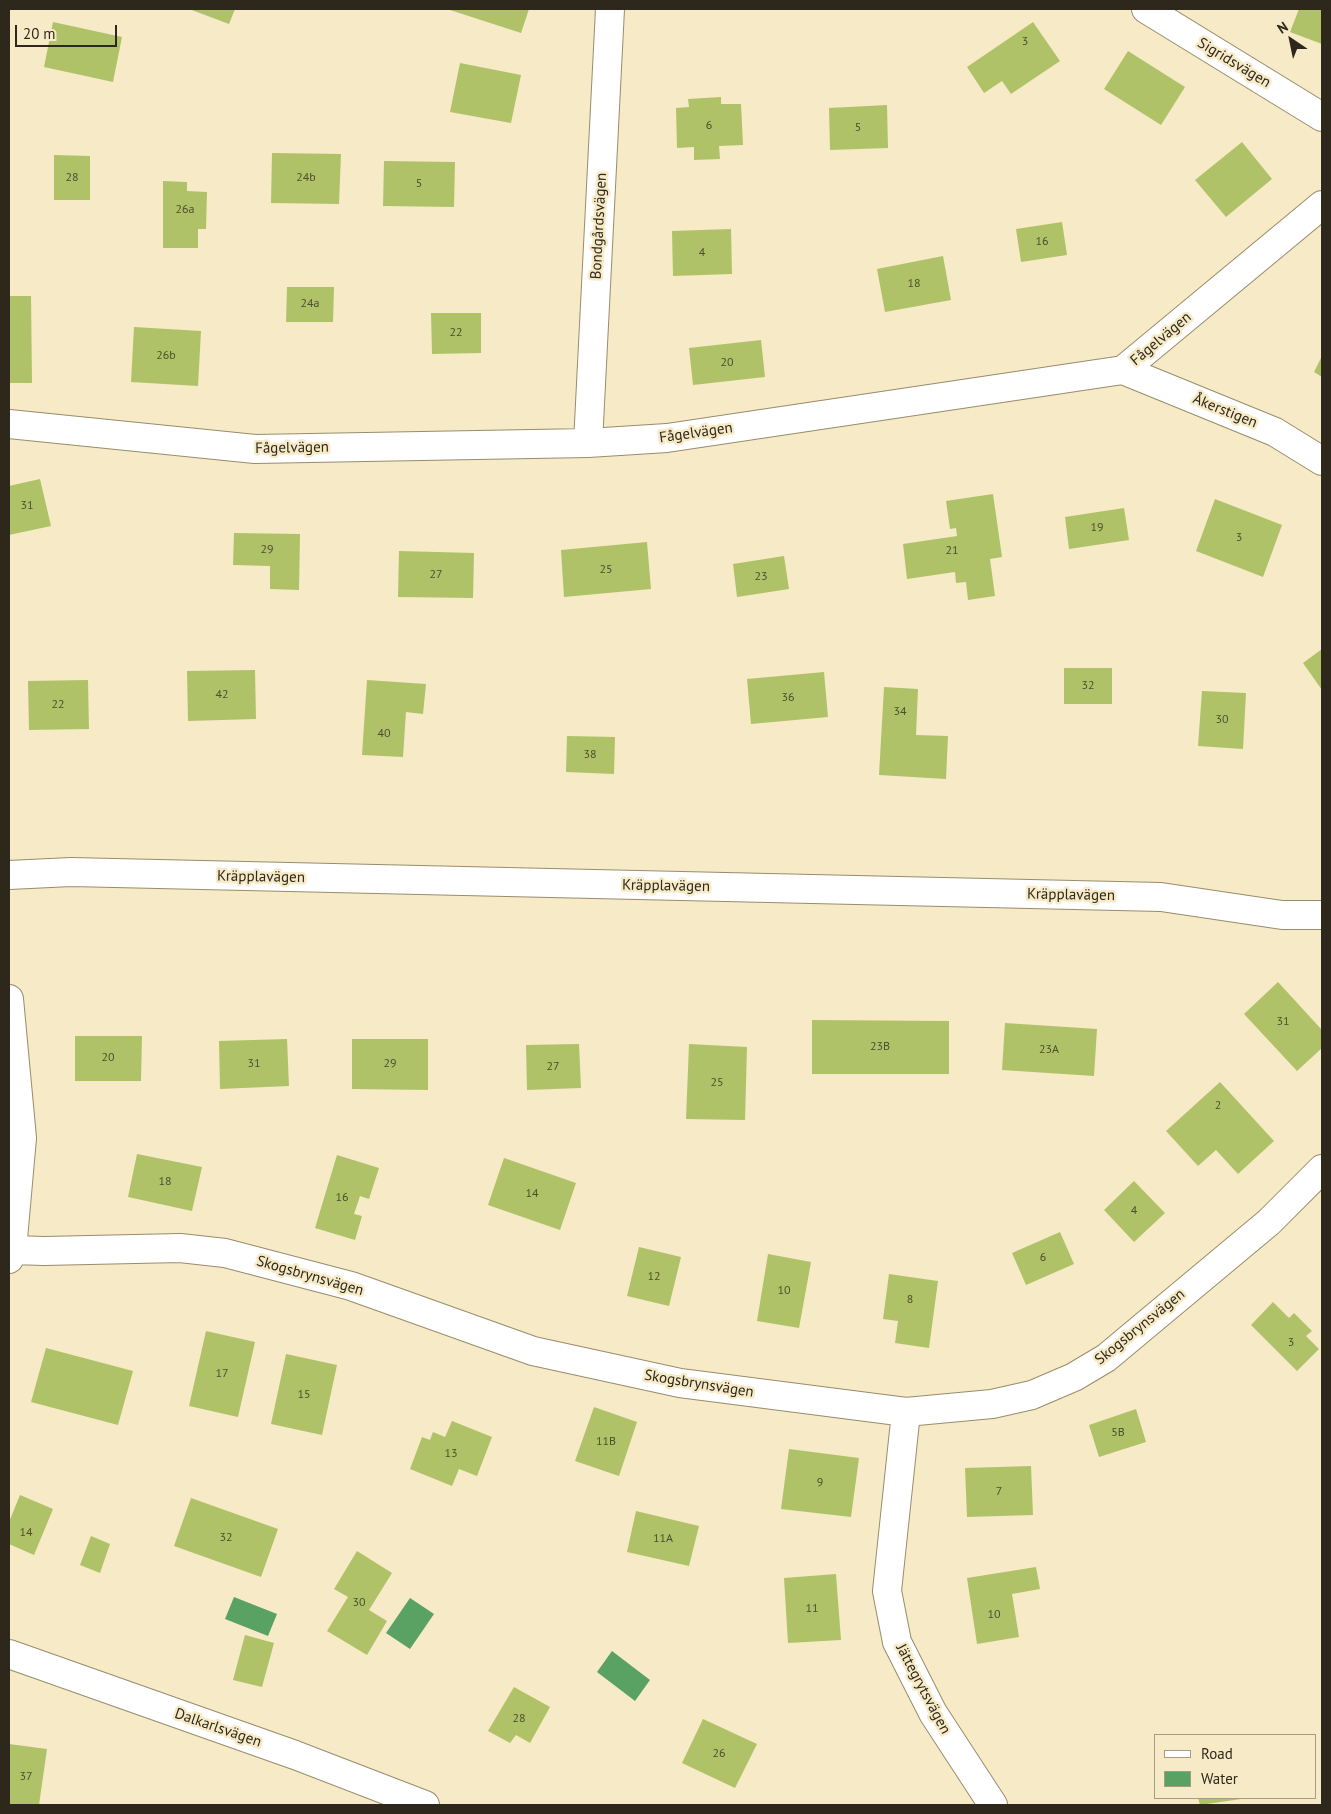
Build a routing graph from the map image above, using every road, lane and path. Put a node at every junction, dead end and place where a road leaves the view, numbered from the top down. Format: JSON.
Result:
{"nodes":[{"id":1,"x":610,"y":9,"type":"edge"},
{"id":2,"x":1146,"y":9,"type":"edge"},
{"id":3,"x":1322,"y":117,"type":"edge"},
{"id":4,"x":1322,"y":205,"type":"edge"},
{"id":5,"x":1123,"y":370,"type":"junction"},
{"id":6,"x":9,"y":424,"type":"edge"},
{"id":7,"x":588,"y":443,"type":"junction"},
{"id":8,"x":1322,"y":461,"type":"edge"},
{"id":9,"x":9,"y":875,"type":"edge"},
{"id":10,"x":1322,"y":914,"type":"edge"},
{"id":11,"x":9,"y":999,"type":"edge"},
{"id":12,"x":1322,"y":1169,"type":"edge"},
{"id":13,"x":10,"y":1254,"type":"edge"},
{"id":14,"x":906,"y":1412,"type":"junction"},
{"id":15,"x":9,"y":1654,"type":"edge"},
{"id":16,"x":425,"y":1805,"type":"edge"},
{"id":17,"x":993,"y":1805,"type":"edge"}],
"edges":[{"from":1,"to":7,"type":"street","name":"Bondgårdsvägen"},
{"from":2,"to":3,"type":"street","name":"Sigridsvägen"},
{"from":4,"to":5,"type":"street","name":"Fågelvägen"},
{"from":5,"to":7,"type":"street","name":"Fågelvägen"},
{"from":5,"to":8,"type":"street","name":"Åkerstigen"},
{"from":6,"to":7,"type":"street","name":"Fågelvägen"},
{"from":9,"to":10,"type":"street","name":"Kräpplavägen"},
{"from":11,"to":13,"type":"street"},
{"from":12,"to":14,"type":"street","name":"Skogsbrynsvägen"},
{"from":13,"to":14,"type":"street","name":"Skogsbrynsvägen"},
{"from":14,"to":17,"type":"street","name":"Jättegrytsvägen"},
{"from":15,"to":16,"type":"street","name":"Dalkarlsvägen"}]}
